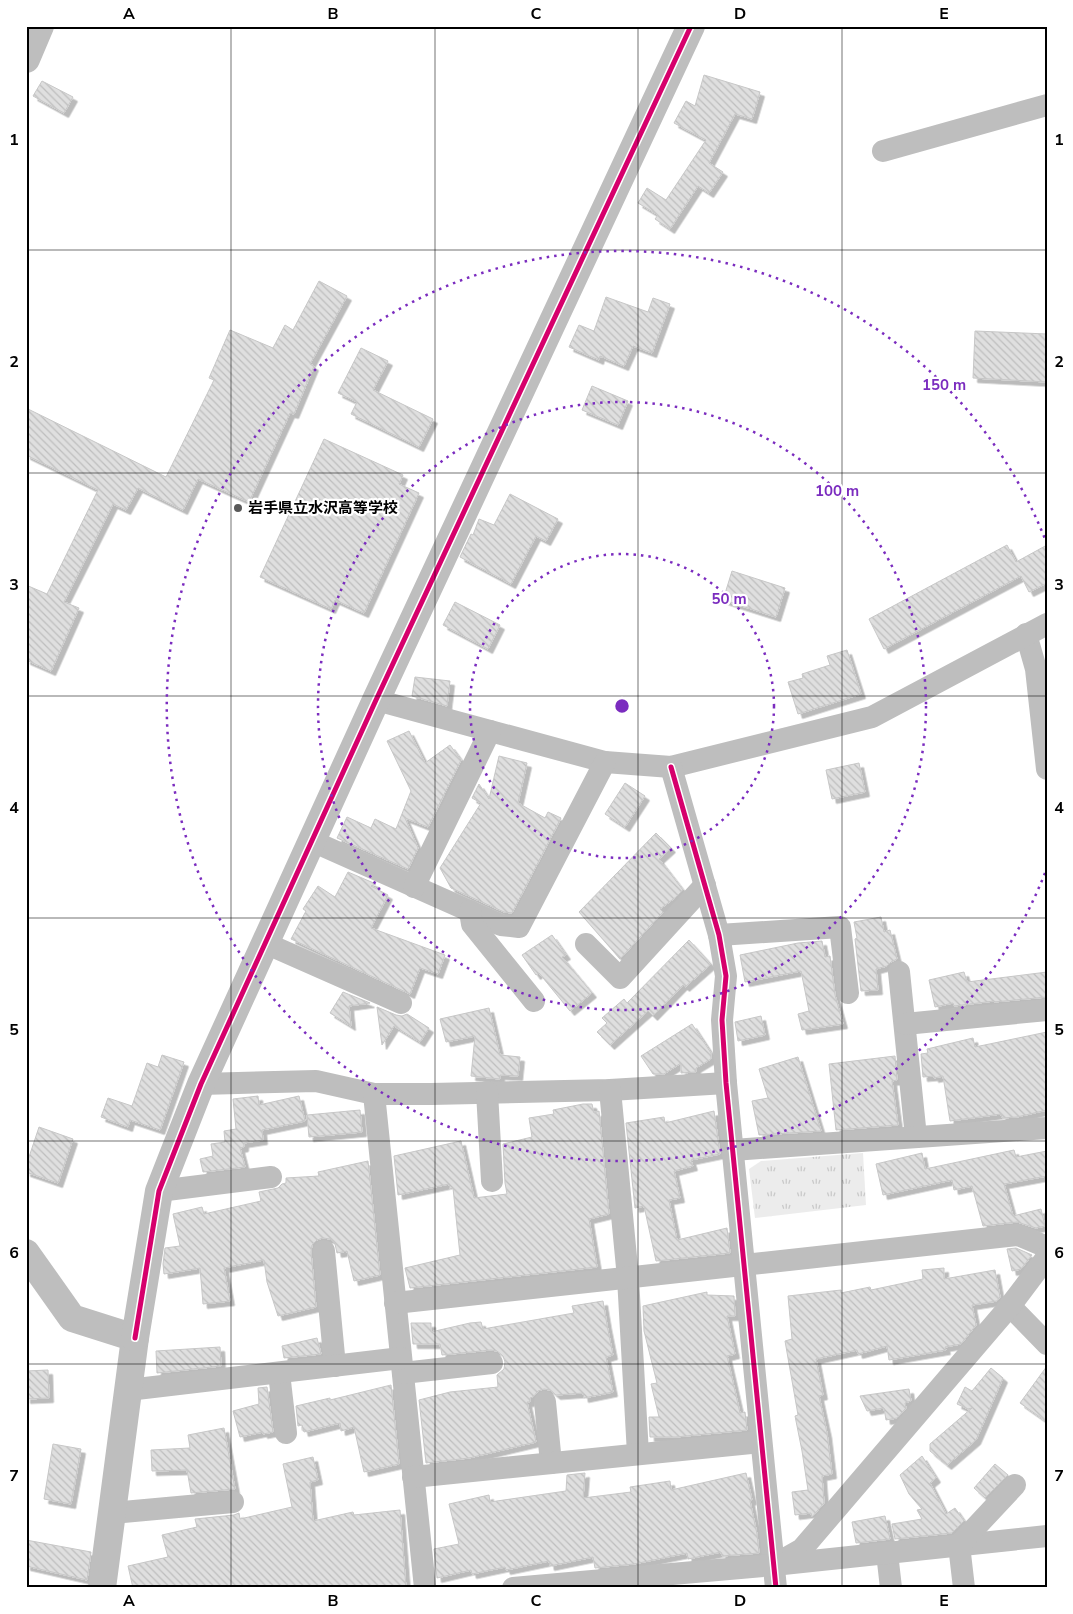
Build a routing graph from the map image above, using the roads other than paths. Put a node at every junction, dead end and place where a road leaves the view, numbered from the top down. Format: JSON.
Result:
{"nodes":[{"id":1,"x":40,"y":26,"type":"edge"},
{"id":2,"x":691,"y":26,"type":"edge"},
{"id":3,"x":26,"y":59,"type":"edge"},
{"id":4,"x":1047,"y":105,"type":"edge"},
{"id":5,"x":883,"y":151,"type":"dead end"},
{"id":6,"x":1047,"y":624,"type":"edge"},
{"id":7,"x":1026,"y":634,"type":"junction"},
{"id":8,"x":1041,"y":669,"type":"edge"},
{"id":9,"x":376,"y":700,"type":"junction"},
{"id":10,"x":490,"y":731,"type":"junction"},
{"id":11,"x":605,"y":762,"type":"junction"},
{"id":12,"x":671,"y":767,"type":"junction"},
{"id":13,"x":1047,"y":769,"type":"edge"},
{"id":14,"x":312,"y":841,"type":"junction"},
{"id":15,"x":705,"y":885,"type":"junction"},
{"id":16,"x":414,"y":887,"type":"junction"},
{"id":17,"x":470,"y":911,"type":"junction"},
{"id":18,"x":719,"y":935,"type":"junction"},
{"id":19,"x":265,"y":943,"type":"junction"},
{"id":20,"x":586,"y":944,"type":"dead end"},
{"id":21,"x":899,"y":972,"type":"dead end"},
{"id":22,"x":848,"y":993,"type":"dead end"},
{"id":23,"x":534,"y":1001,"type":"dead end"},
{"id":24,"x":401,"y":1003,"type":"dead end"},
{"id":25,"x":1047,"y":1010,"type":"edge"},
{"id":26,"x":904,"y":1024,"type":"junction"},
{"id":27,"x":726,"y":1083,"type":"junction"},
{"id":28,"x":201,"y":1084,"type":"junction"},
{"id":29,"x":610,"y":1090,"type":"junction"},
{"id":30,"x":488,"y":1092,"type":"junction"},
{"id":31,"x":374,"y":1094,"type":"junction"},
{"id":32,"x":1047,"y":1128,"type":"edge"},
{"id":33,"x":916,"y":1137,"type":"junction"},
{"id":34,"x":733,"y":1150,"type":"junction"},
{"id":35,"x":271,"y":1177,"type":"dead end"},
{"id":36,"x":492,"y":1180,"type":"dead end"},
{"id":37,"x":159,"y":1191,"type":"junction"},
{"id":38,"x":324,"y":1251,"type":"dead end"},
{"id":39,"x":26,"y":1253,"type":"edge"},
{"id":40,"x":1045,"y":1260,"type":"edge"},
{"id":41,"x":744,"y":1266,"type":"junction"},
{"id":42,"x":628,"y":1278,"type":"junction"},
{"id":43,"x":396,"y":1303,"type":"junction"},
{"id":44,"x":1010,"y":1306,"type":"junction"},
{"id":45,"x":134,"y":1338,"type":"junction"},
{"id":46,"x":1047,"y":1344,"type":"edge"},
{"id":47,"x":492,"y":1363,"type":"dead end"},
{"id":48,"x":335,"y":1366,"type":"junction"},
{"id":49,"x":402,"y":1366,"type":"junction"},
{"id":50,"x":279,"y":1372,"type":"junction"},
{"id":51,"x":128,"y":1390,"type":"junction"},
{"id":52,"x":545,"y":1402,"type":"dead end"},
{"id":53,"x":286,"y":1433,"type":"dead end"},
{"id":54,"x":761,"y":1442,"type":"junction"},
{"id":55,"x":638,"y":1454,"type":"junction"},
{"id":56,"x":551,"y":1463,"type":"junction"},
{"id":57,"x":413,"y":1477,"type":"junction"},
{"id":58,"x":1015,"y":1485,"type":"dead end"},
{"id":59,"x":233,"y":1502,"type":"dead end"},
{"id":60,"x":112,"y":1513,"type":"junction"},
{"id":61,"x":1047,"y":1536,"type":"edge"},
{"id":62,"x":959,"y":1545,"type":"junction"},
{"id":63,"x":887,"y":1553,"type":"junction"},
{"id":64,"x":774,"y":1565,"type":"junction"},
{"id":65,"x":102,"y":1588,"type":"edge"},
{"id":66,"x":424,"y":1588,"type":"edge"},
{"id":67,"x":512,"y":1588,"type":"edge"},
{"id":68,"x":776,"y":1588,"type":"edge"},
{"id":69,"x":891,"y":1588,"type":"edge"},
{"id":70,"x":964,"y":1588,"type":"edge"}],
"edges":[{"from":1,"to":3,"type":"street"},
{"from":2,"to":9,"type":"street"},
{"from":4,"to":5,"type":"street"},
{"from":6,"to":7,"type":"street"},
{"from":7,"to":8,"type":"street"},
{"from":7,"to":12,"type":"street"},
{"from":8,"to":13,"type":"street"},
{"from":9,"to":10,"type":"street"},
{"from":9,"to":14,"type":"street"},
{"from":10,"to":11,"type":"street"},
{"from":10,"to":16,"type":"street"},
{"from":11,"to":12,"type":"street"},
{"from":11,"to":17,"type":"street"},
{"from":12,"to":15,"type":"street"},
{"from":14,"to":16,"type":"street"},
{"from":14,"to":19,"type":"street"},
{"from":15,"to":18,"type":"street"},
{"from":15,"to":20,"type":"street"},
{"from":16,"to":17,"type":"street"},
{"from":17,"to":23,"type":"street"},
{"from":18,"to":22,"type":"street"},
{"from":18,"to":27,"type":"street"},
{"from":19,"to":24,"type":"street"},
{"from":19,"to":28,"type":"street"},
{"from":21,"to":26,"type":"street"},
{"from":25,"to":26,"type":"street"},
{"from":26,"to":33,"type":"street"},
{"from":27,"to":29,"type":"street"},
{"from":27,"to":34,"type":"street"},
{"from":28,"to":31,"type":"street"},
{"from":28,"to":37,"type":"street"},
{"from":29,"to":30,"type":"street"},
{"from":29,"to":42,"type":"street"},
{"from":30,"to":31,"type":"street"},
{"from":30,"to":36,"type":"street"},
{"from":31,"to":43,"type":"street"},
{"from":32,"to":33,"type":"street"},
{"from":33,"to":34,"type":"street"},
{"from":34,"to":41,"type":"street"},
{"from":35,"to":37,"type":"street"},
{"from":37,"to":45,"type":"street"},
{"from":38,"to":48,"type":"street"},
{"from":39,"to":45,"type":"street"},
{"from":40,"to":41,"type":"street"},
{"from":40,"to":44,"type":"street"},
{"from":41,"to":42,"type":"street"},
{"from":41,"to":54,"type":"street"},
{"from":42,"to":43,"type":"street"},
{"from":42,"to":55,"type":"street"},
{"from":43,"to":49,"type":"street"},
{"from":44,"to":46,"type":"street"},
{"from":44,"to":64,"type":"street"},
{"from":45,"to":51,"type":"street"},
{"from":47,"to":49,"type":"street"},
{"from":48,"to":49,"type":"street"},
{"from":48,"to":50,"type":"street"},
{"from":49,"to":57,"type":"street"},
{"from":50,"to":51,"type":"street"},
{"from":50,"to":53,"type":"street"},
{"from":51,"to":60,"type":"street"},
{"from":52,"to":56,"type":"street"},
{"from":54,"to":55,"type":"street"},
{"from":54,"to":64,"type":"street"},
{"from":55,"to":56,"type":"street"},
{"from":56,"to":57,"type":"street"},
{"from":57,"to":66,"type":"street"},
{"from":58,"to":62,"type":"street"},
{"from":59,"to":60,"type":"street"},
{"from":60,"to":65,"type":"street"},
{"from":61,"to":62,"type":"street"},
{"from":62,"to":63,"type":"street"},
{"from":62,"to":70,"type":"street"},
{"from":63,"to":64,"type":"street"},
{"from":63,"to":69,"type":"street"},
{"from":64,"to":67,"type":"street"},
{"from":64,"to":68,"type":"street"}]}
